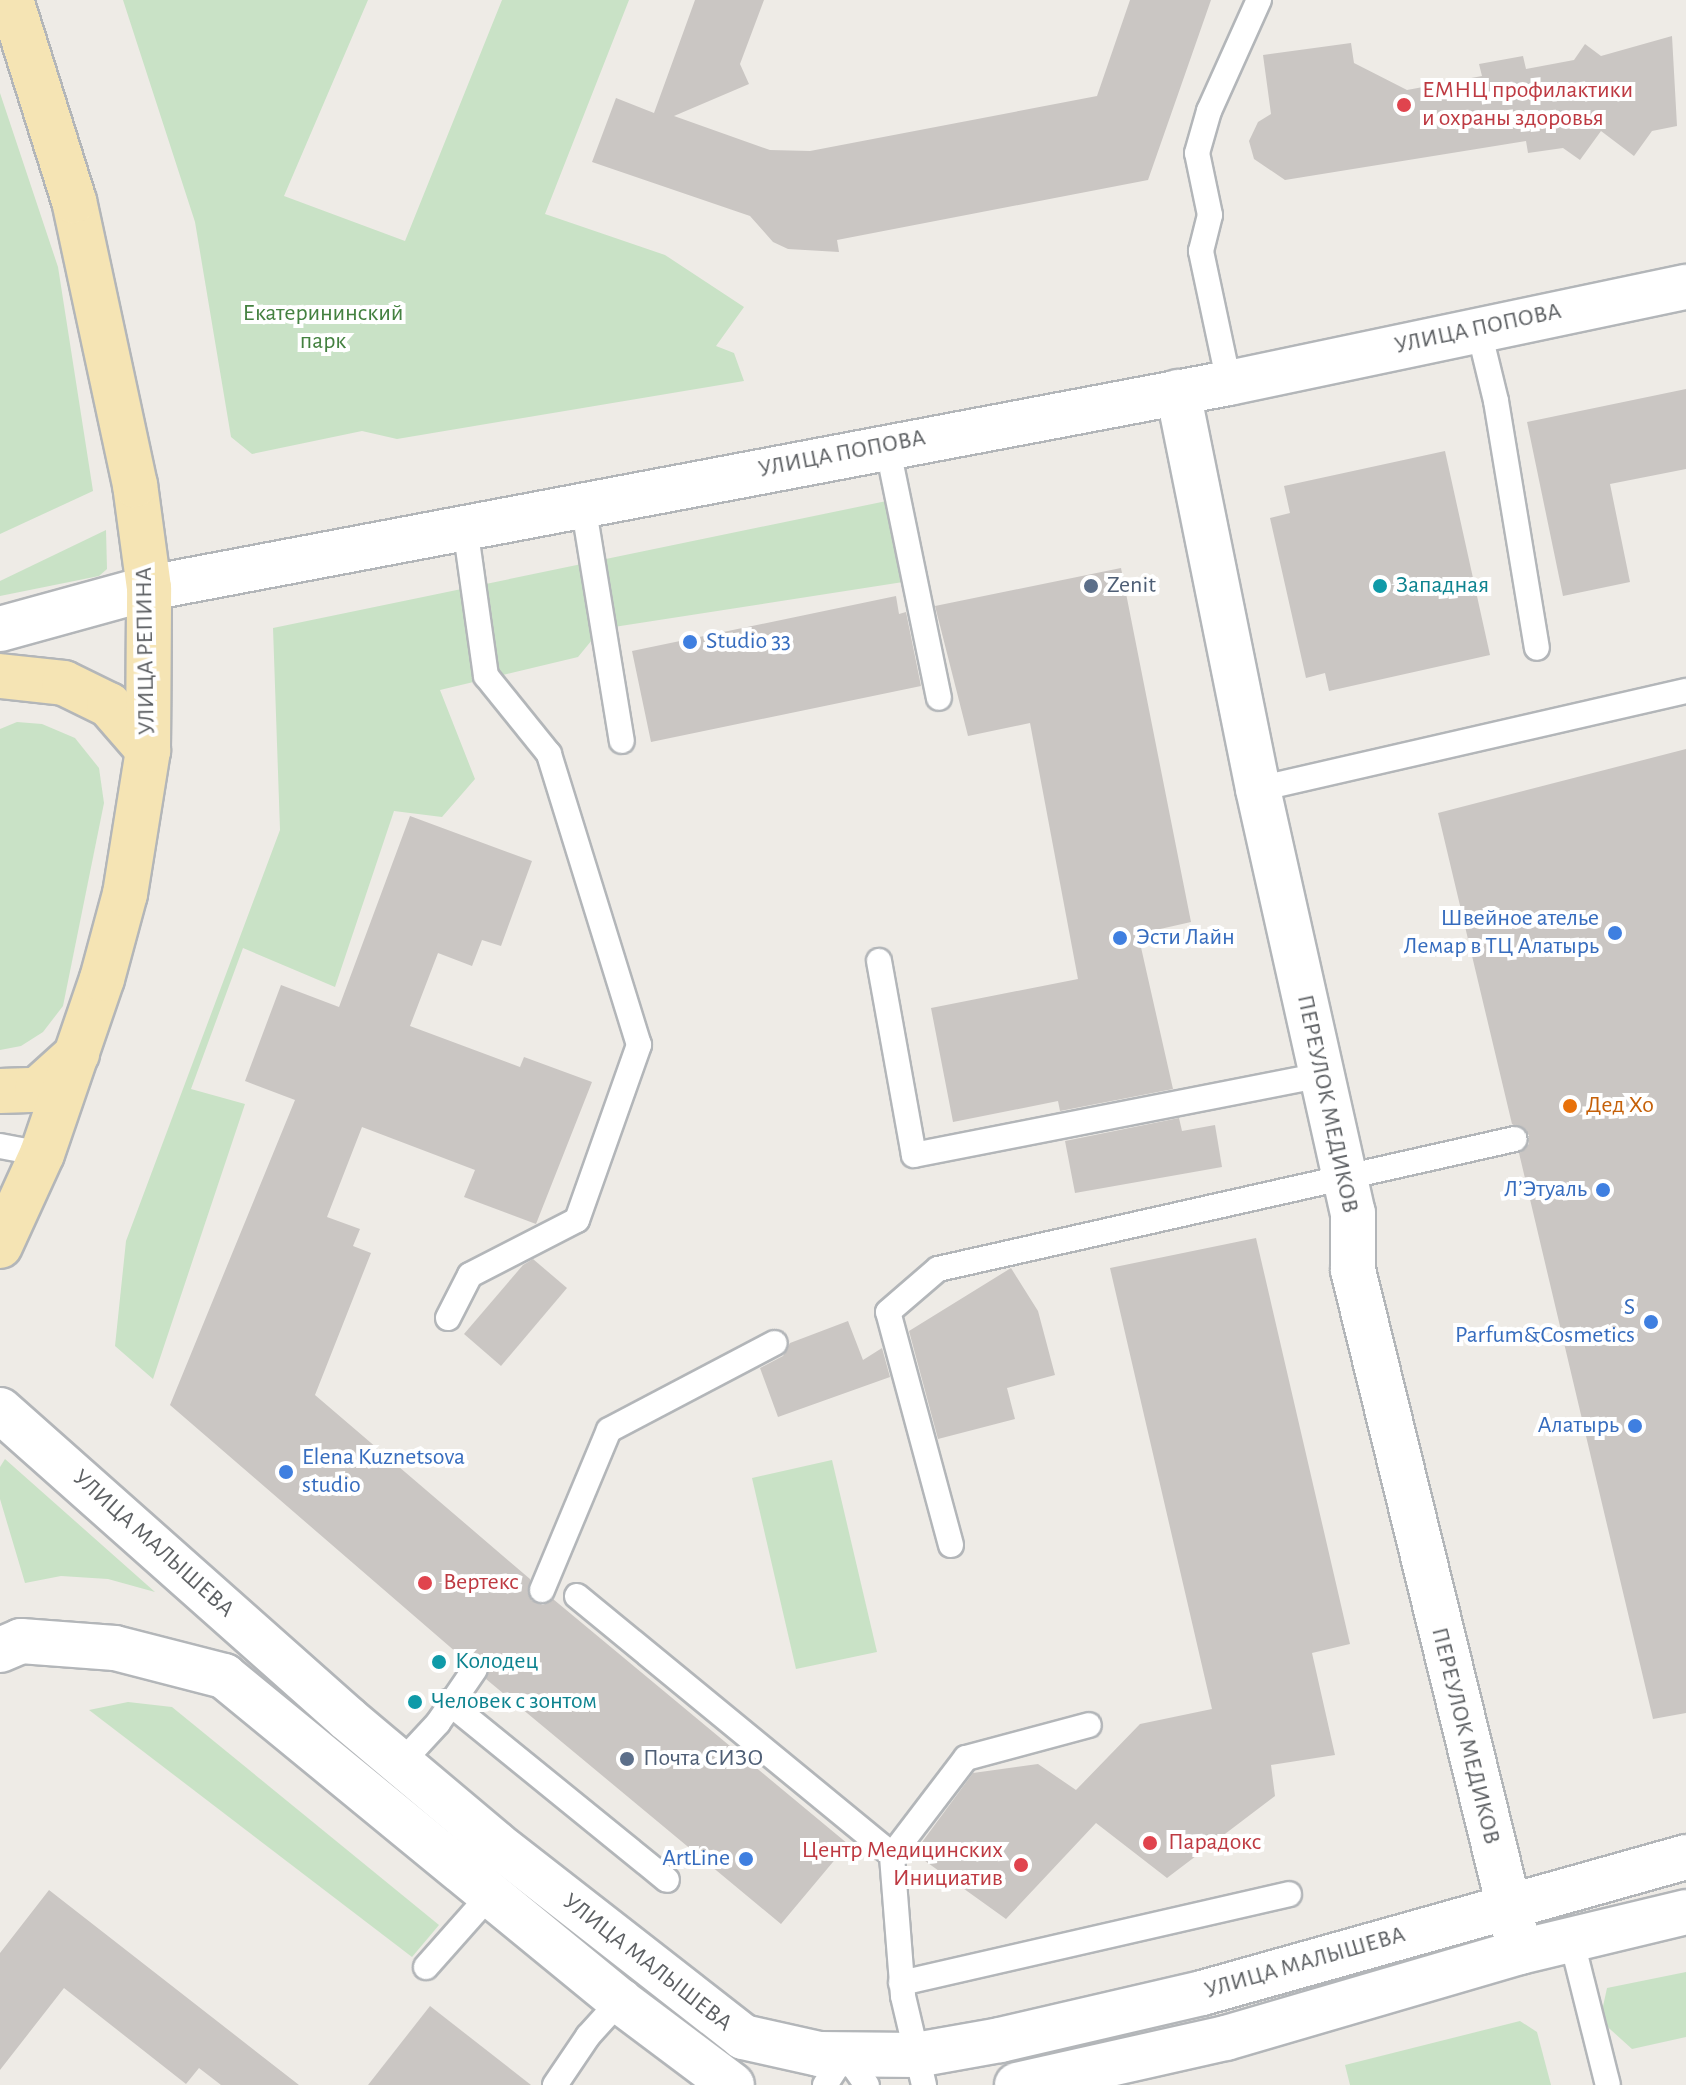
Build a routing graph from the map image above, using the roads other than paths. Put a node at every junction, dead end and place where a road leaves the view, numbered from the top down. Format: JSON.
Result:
{"nodes":[{"id":1,"x":11,"y":0,"type":"edge"},
{"id":2,"x":1259,"y":0,"type":"edge"},
{"id":3,"x":1686,"y":287,"type":"edge"},
{"id":4,"x":1478,"y":327,"type":"junction"},
{"id":5,"x":1229,"y":383,"type":"junction"},
{"id":6,"x":1178,"y":392,"type":"junction"},
{"id":7,"x":887,"y":445,"type":"junction"},
{"id":8,"x":583,"y":504,"type":"junction"},
{"id":9,"x":465,"y":527,"type":"junction"},
{"id":10,"x":149,"y":588,"type":"junction"},
{"id":11,"x":0,"y":629,"type":"edge"},
{"id":12,"x":1537,"y":648,"type":"dead end"},
{"id":13,"x":0,"y":676,"type":"edge"},
{"id":14,"x":1686,"y":691,"type":"edge"},
{"id":15,"x":939,"y":698,"type":"dead end"},
{"id":16,"x":622,"y":741,"type":"dead end"},
{"id":17,"x":148,"y":750,"type":"junction"},
{"id":18,"x":1258,"y":789,"type":"junction"},
{"id":19,"x":879,"y":961,"type":"dead end"},
{"id":20,"x":77,"y":1054,"type":"junction"},
{"id":21,"x":1322,"y":1075,"type":"junction"},
{"id":22,"x":0,"y":1091,"type":"edge"},
{"id":23,"x":1515,"y":1139,"type":"dead end"},
{"id":24,"x":0,"y":1146,"type":"edge"},
{"id":25,"x":42,"y":1154,"type":"junction"},
{"id":26,"x":1344,"y":1176,"type":"junction"},
{"id":27,"x":0,"y":1246,"type":"edge"},
{"id":28,"x":448,"y":1318,"type":"dead end"},
{"id":29,"x":775,"y":1343,"type":"dead end"},
{"id":30,"x":0,"y":1410,"type":"edge"},
{"id":31,"x":951,"y":1545,"type":"dead end"},
{"id":32,"x":542,"y":1590,"type":"dead end"},
{"id":33,"x":577,"y":1596,"type":"dead end"},
{"id":34,"x":0,"y":1650,"type":"edge"},
{"id":35,"x":475,"y":1669,"type":"dead end"},
{"id":36,"x":448,"y":1702,"type":"junction"},
{"id":37,"x":1089,"y":1725,"type":"dead end"},
{"id":38,"x":401,"y":1763,"type":"junction"},
{"id":39,"x":892,"y":1855,"type":"junction"},
{"id":40,"x":1686,"y":1857,"type":"edge"},
{"id":41,"x":667,"y":1880,"type":"dead end"},
{"id":42,"x":1289,"y":1894,"type":"dead end"},
{"id":43,"x":489,"y":1896,"type":"junction"},
{"id":44,"x":1505,"y":1905,"type":"junction"},
{"id":45,"x":1686,"y":1912,"type":"edge"},
{"id":46,"x":1572,"y":1942,"type":"junction"},
{"id":47,"x":1520,"y":1952,"type":"junction"},
{"id":48,"x":650,"y":1966,"type":"junction"},
{"id":49,"x":426,"y":1967,"type":"dead end"},
{"id":50,"x":901,"y":1983,"type":"junction"},
{"id":51,"x":620,"y":2001,"type":"junction"},
{"id":52,"x":920,"y":2070,"type":"edge"},
{"id":53,"x":846,"y":2075,"type":"edge"},
{"id":54,"x":555,"y":2085,"type":"edge"},
{"id":55,"x":732,"y":2085,"type":"edge"},
{"id":56,"x":1017,"y":2085,"type":"edge"},
{"id":57,"x":1608,"y":2085,"type":"edge"}],
"edges":[{"from":1,"to":10,"type":"main road","name":"УЛИЦА РЕПИНА"},
{"from":2,"to":5,"type":"lane"},
{"from":3,"to":4,"type":"main road","name":"УЛИЦА ПОПОВА"},
{"from":4,"to":5,"type":"main road","name":"УЛИЦА ПОПОВА"},
{"from":4,"to":12,"type":"lane"},
{"from":5,"to":6,"type":"main road","name":"УЛИЦА ПОПОВА"},
{"from":6,"to":7,"type":"main road","name":"УЛИЦА ПОПОВА"},
{"from":6,"to":18,"type":"main road","name":"ПЕРЕУЛОК МЕДИКОВ"},
{"from":7,"to":8,"type":"main road","name":"УЛИЦА ПОПОВА"},
{"from":7,"to":15,"type":"lane"},
{"from":8,"to":9,"type":"main road","name":"УЛИЦА ПОПОВА"},
{"from":8,"to":16,"type":"lane"},
{"from":9,"to":10,"type":"main road","name":"УЛИЦА ПОПОВА"},
{"from":9,"to":28,"type":"lane"},
{"from":10,"to":11,"type":"main road","name":"УЛИЦА ПОПОВА"},
{"from":10,"to":17,"type":"main road","name":"УЛИЦА РЕПИНА"},
{"from":13,"to":17,"type":"main road"},
{"from":14,"to":18,"type":"lane"},
{"from":17,"to":20,"type":"main road","name":"УЛИЦА РЕПИНА"},
{"from":18,"to":21,"type":"main road","name":"ПЕРЕУЛОК МЕДИКОВ"},
{"from":19,"to":21,"type":"lane"},
{"from":20,"to":22,"type":"main road"},
{"from":20,"to":25,"type":"main road","name":"УЛИЦА РЕПИНА"},
{"from":21,"to":26,"type":"main road","name":"ПЕРЕУЛОК МЕДИКОВ"},
{"from":23,"to":26,"type":"lane"},
{"from":24,"to":25,"type":"lane"},
{"from":25,"to":27,"type":"main road","name":"УЛИЦА РЕПИНА"},
{"from":26,"to":31,"type":"lane"},
{"from":26,"to":44,"type":"main road","name":"ПЕРЕУЛОК МЕДИКОВ"},
{"from":29,"to":32,"type":"lane"},
{"from":30,"to":38,"type":"main road","name":"УЛИЦА МАЛЫШЕВА"},
{"from":33,"to":39,"type":"lane"},
{"from":34,"to":43,"type":"main road","name":"УЛИЦА МАЛЫШЕВА"},
{"from":35,"to":36,"type":"lane"},
{"from":36,"to":38,"type":"lane"},
{"from":36,"to":41,"type":"lane"},
{"from":37,"to":39,"type":"lane"},
{"from":38,"to":48,"type":"main road","name":"УЛИЦА МАЛЫШЕВА"},
{"from":39,"to":50,"type":"lane"},
{"from":40,"to":44,"type":"main road","name":"УЛИЦА МАЛЫШЕВА"},
{"from":42,"to":50,"type":"lane"},
{"from":43,"to":49,"type":"lane"},
{"from":43,"to":51,"type":"main road","name":"УЛИЦА МАЛЫШЕВА"},
{"from":44,"to":47,"type":"main road","name":"ПЕРЕУЛОК МЕДИКОВ"},
{"from":44,"to":52,"type":"main road","name":"УЛИЦА МАЛЫШЕВА"},
{"from":45,"to":46,"type":"main road","name":"УЛИЦА МАЛЫШЕВА"},
{"from":46,"to":47,"type":"main road","name":"УЛИЦА МАЛЫШЕВА"},
{"from":46,"to":57,"type":"lane"},
{"from":47,"to":56,"type":"main road","name":"УЛИЦА МАЛЫШЕВА"},
{"from":48,"to":51,"type":"lane"},
{"from":48,"to":53,"type":"main road","name":"УЛИЦА МАЛЫШЕВА"},
{"from":50,"to":52,"type":"lane"},
{"from":51,"to":54,"type":"lane"},
{"from":51,"to":55,"type":"main road","name":"УЛИЦА МАЛЫШЕВА"},
{"from":52,"to":53,"type":"main road","name":"УЛИЦА МАЛЫШЕВА"}]}
